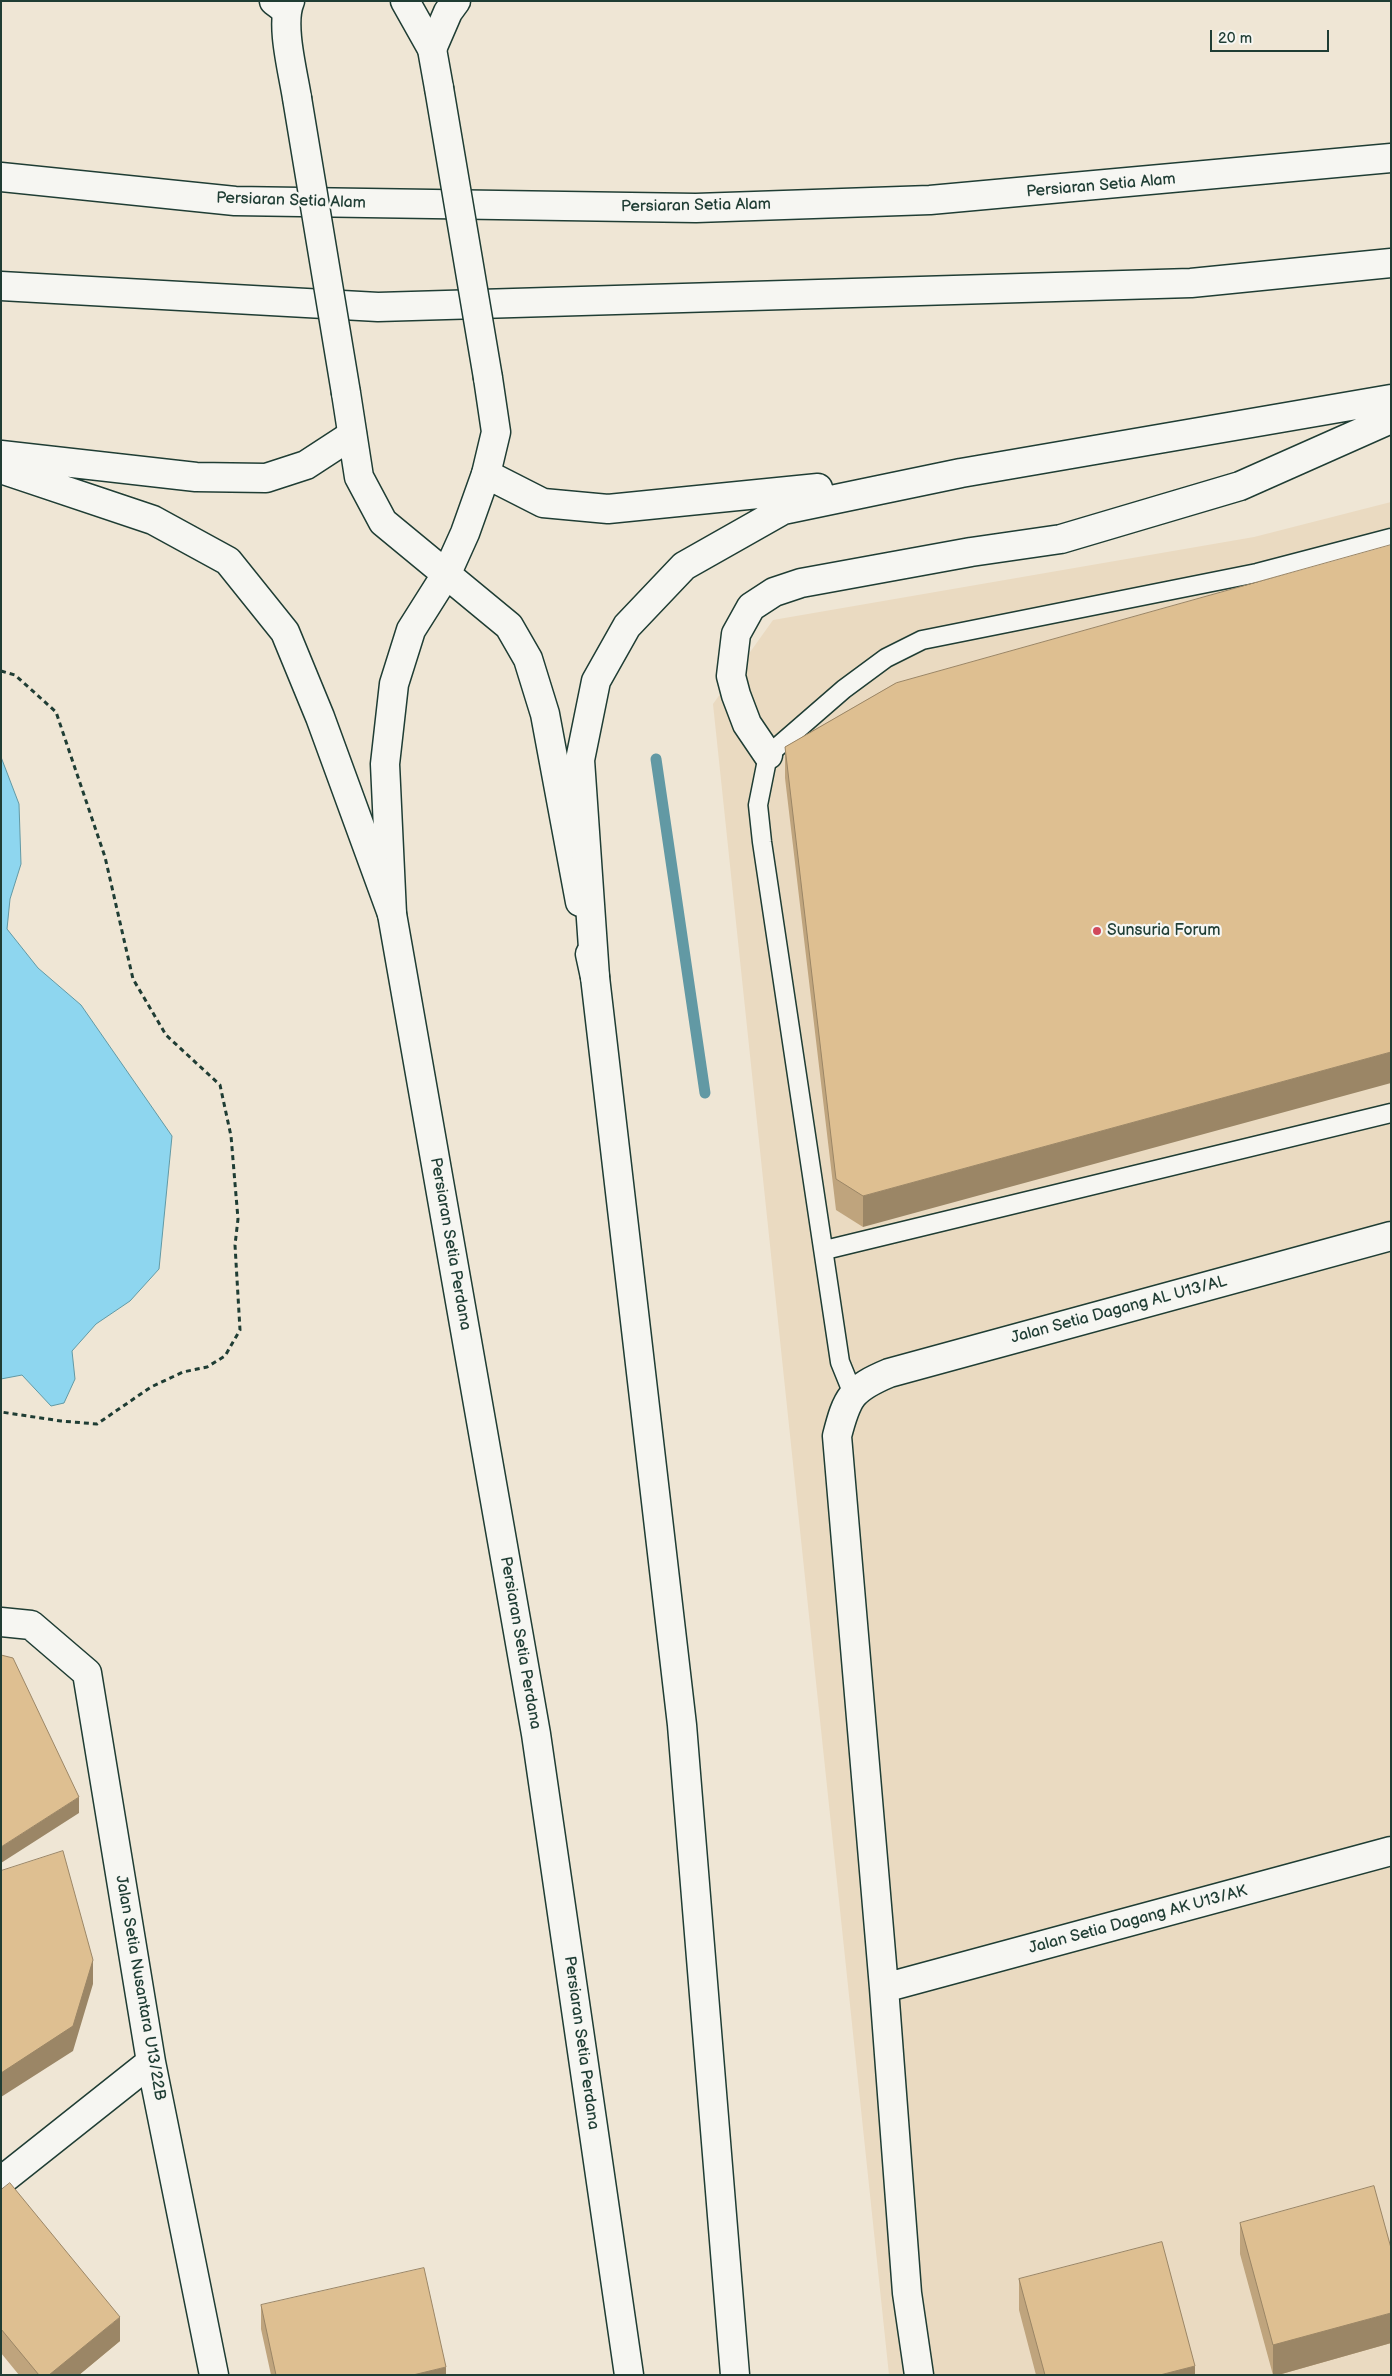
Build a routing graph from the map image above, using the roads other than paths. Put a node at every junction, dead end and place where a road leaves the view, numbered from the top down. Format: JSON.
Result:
{"nodes":[{"id":1,"x":405,"y":1,"type":"edge"},
{"id":2,"x":456,"y":1,"type":"edge"},
{"id":3,"x":283,"y":4,"type":"edge"},
{"id":4,"x":432,"y":49,"type":"junction"},
{"id":5,"x":1391,"y":158,"type":"edge"},
{"id":6,"x":1,"y":177,"type":"edge"},
{"id":7,"x":1391,"y":263,"type":"edge"},
{"id":8,"x":1,"y":286,"type":"edge"},
{"id":9,"x":1391,"y":399,"type":"edge"},
{"id":10,"x":1391,"y":419,"type":"edge"},
{"id":11,"x":352,"y":434,"type":"junction"},
{"id":12,"x":1,"y":455,"type":"edge"},
{"id":13,"x":1,"y":469,"type":"edge"},
{"id":14,"x":961,"y":473,"type":"junction"},
{"id":15,"x":486,"y":474,"type":"junction"},
{"id":16,"x":1391,"y":538,"type":"edge"},
{"id":17,"x":447,"y":573,"type":"junction"},
{"id":18,"x":768,"y":755,"type":"junction"},
{"id":19,"x":392,"y":914,"type":"junction"},
{"id":20,"x":595,"y":978,"type":"junction"},
{"id":21,"x":1391,"y":1114,"type":"edge"},
{"id":22,"x":1391,"y":1236,"type":"edge"},
{"id":23,"x":825,"y":1250,"type":"junction"},
{"id":24,"x":852,"y":1394,"type":"junction"},
{"id":25,"x":1,"y":1622,"type":"edge"},
{"id":26,"x":1391,"y":1851,"type":"edge"},
{"id":27,"x":884,"y":1988,"type":"junction"},
{"id":28,"x":151,"y":2062,"type":"junction"},
{"id":29,"x":1,"y":2181,"type":"edge"},
{"id":30,"x":214,"y":2375,"type":"edge"},
{"id":31,"x":629,"y":2375,"type":"edge"},
{"id":32,"x":735,"y":2375,"type":"edge"},
{"id":33,"x":919,"y":2375,"type":"edge"}],
"edges":[{"from":1,"to":4,"type":"main road"},
{"from":2,"to":4,"type":"main road"},
{"from":3,"to":11,"type":"main road","bridge":true},
{"from":4,"to":15,"type":"main road","bridge":true},
{"from":5,"to":6,"type":"main road","name":"Persiaran Setia Alam"},
{"from":7,"to":8,"type":"main road"},
{"from":9,"to":14,"type":"main road"},
{"from":10,"to":18,"type":"main road"},
{"from":11,"to":12,"type":"main road"},
{"from":11,"to":17,"type":"main road"},
{"from":13,"to":19,"type":"main road"},
{"from":14,"to":15,"type":"main road"},
{"from":14,"to":20,"type":"main road"},
{"from":15,"to":17,"type":"main road"},
{"from":16,"to":18,"type":"lane"},
{"from":17,"to":19,"type":"main road"},
{"from":17,"to":20,"type":"main road"},
{"from":18,"to":23,"type":"lane"},
{"from":19,"to":31,"type":"main road","name":"Persiaran Setia Perdana"},
{"from":20,"to":32,"type":"main road"},
{"from":21,"to":23,"type":"lane"},
{"from":22,"to":24,"type":"main road","name":"Jalan Setia Dagang AL U13/AL"},
{"from":23,"to":24,"type":"lane"},
{"from":24,"to":27,"type":"main road"},
{"from":25,"to":28,"type":"main road","name":"Jalan Setia Nusantara U13/22B"},
{"from":26,"to":27,"type":"main road","name":"Jalan Setia Dagang AK U13/AK"},
{"from":27,"to":33,"type":"main road"},
{"from":28,"to":29,"type":"main road"},
{"from":28,"to":30,"type":"main road","name":"Jalan Setia Nusantara U13/22B"}]}
